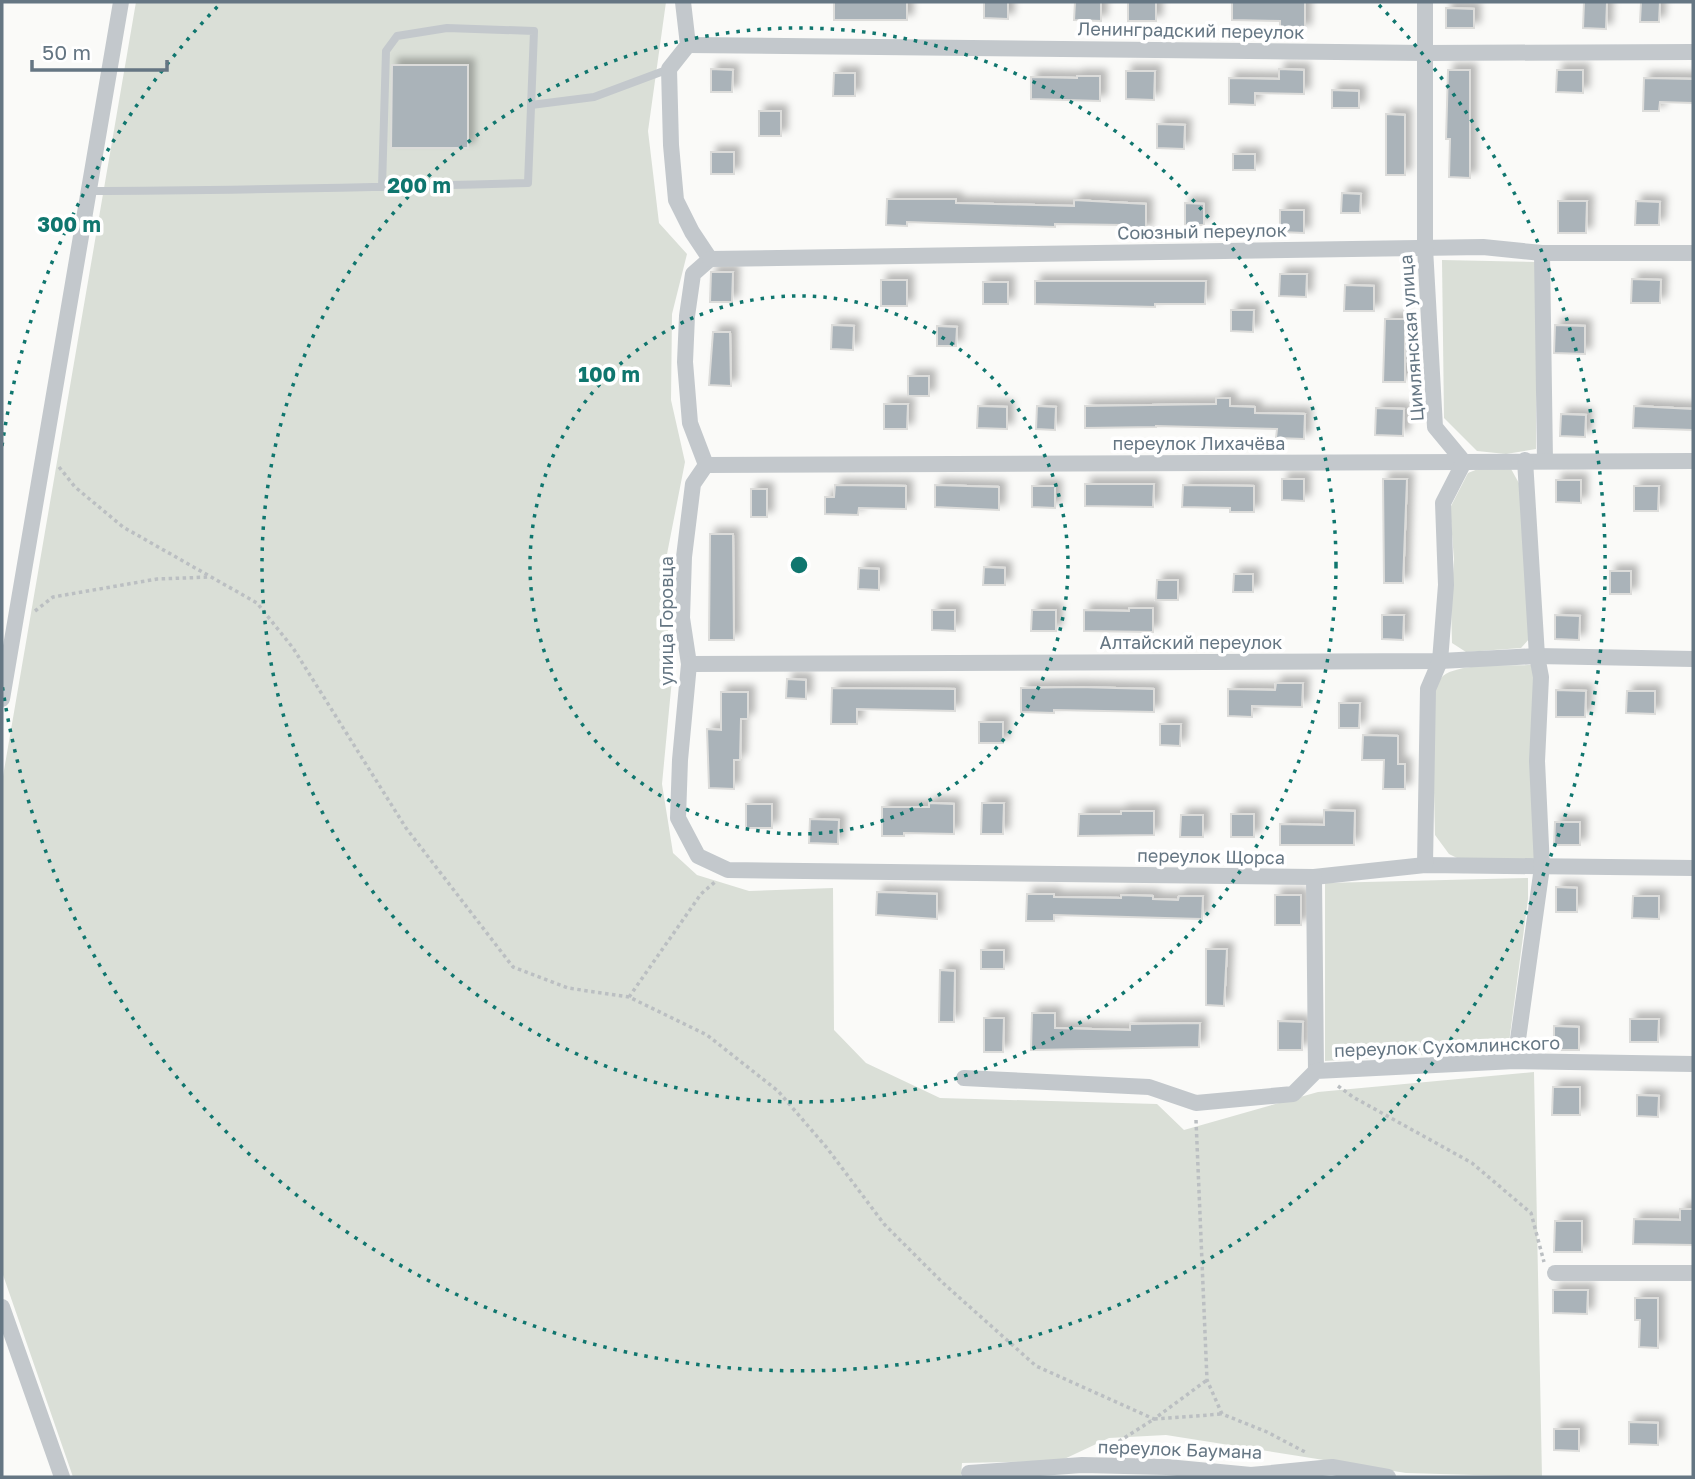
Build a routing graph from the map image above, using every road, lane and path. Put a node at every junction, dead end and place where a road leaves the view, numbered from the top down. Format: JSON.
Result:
{"nodes":[{"id":1,"x":121,"y":2,"type":"edge"},
{"id":2,"x":683,"y":2,"type":"edge"},
{"id":3,"x":1425,"y":2,"type":"edge"},
{"id":4,"x":688,"y":44,"type":"junction"},
{"id":5,"x":1693,"y":52,"type":"edge"},
{"id":6,"x":1425,"y":53,"type":"junction"},
{"id":7,"x":669,"y":69,"type":"junction"},
{"id":8,"x":531,"y":105,"type":"junction"},
{"id":9,"x":382,"y":187,"type":"junction"},
{"id":10,"x":89,"y":191,"type":"junction"},
{"id":11,"x":1424,"y":248,"type":"junction"},
{"id":12,"x":1542,"y":253,"type":"junction"},
{"id":13,"x":1693,"y":253,"type":"edge"},
{"id":14,"x":710,"y":259,"type":"junction"},
{"id":15,"x":44,"y":448,"type":"junction"},
{"id":16,"x":1525,"y":460,"type":"junction"},
{"id":17,"x":1545,"y":461,"type":"junction"},
{"id":18,"x":1693,"y":461,"type":"edge"},
{"id":19,"x":1464,"y":462,"type":"junction"},
{"id":20,"x":706,"y":465,"type":"junction"},
{"id":21,"x":212,"y":577,"type":"junction"},
{"id":22,"x":14,"y":628,"type":"junction"},
{"id":23,"x":1537,"y":656,"type":"junction"},
{"id":24,"x":1693,"y":659,"type":"edge"},
{"id":25,"x":1440,"y":661,"type":"junction"},
{"id":26,"x":689,"y":664,"type":"junction"},
{"id":27,"x":2,"y":699,"type":"edge"},
{"id":28,"x":1425,"y":864,"type":"junction"},
{"id":29,"x":1542,"y":867,"type":"junction"},
{"id":30,"x":1693,"y":868,"type":"edge"},
{"id":31,"x":728,"y":870,"type":"junction"},
{"id":32,"x":1314,"y":877,"type":"junction"},
{"id":33,"x":629,"y":997,"type":"junction"},
{"id":34,"x":1516,"y":1061,"type":"junction"},
{"id":35,"x":1693,"y":1064,"type":"edge"},
{"id":36,"x":1316,"y":1070,"type":"junction"},
{"id":37,"x":964,"y":1078,"type":"dead end"},
{"id":38,"x":1196,"y":1104,"type":"junction"},
{"id":39,"x":1555,"y":1273,"type":"joint"},
{"id":40,"x":1693,"y":1273,"type":"edge"},
{"id":41,"x":2,"y":1307,"type":"edge"},
{"id":42,"x":1207,"y":1380,"type":"junction"},
{"id":43,"x":1222,"y":1414,"type":"junction"},
{"id":44,"x":1154,"y":1419,"type":"junction"},
{"id":45,"x":1082,"y":1465,"type":"junction"},
{"id":46,"x":1332,"y":1467,"type":"junction"},
{"id":47,"x":969,"y":1473,"type":"dead end"},
{"id":48,"x":62,"y":1477,"type":"edge"},
{"id":49,"x":1388,"y":1477,"type":"edge"}],
"edges":[{"from":1,"to":10,"type":"street"},
{"from":2,"to":4,"type":"street"},
{"from":3,"to":6,"type":"street","name":"Цимлянская улица"},
{"from":4,"to":6,"type":"street","name":"Ленинградский переулок"},
{"from":4,"to":7,"type":"street"},
{"from":5,"to":6,"type":"street","name":"Ленинградский переулок"},
{"from":6,"to":11,"type":"street","name":"Цимлянская улица"},
{"from":7,"to":8,"type":"lane"},
{"from":7,"to":14,"type":"street"},
{"from":8,"to":9,"type":"lane"},
{"from":8,"to":9,"type":"lane"},
{"from":9,"to":10,"type":"lane"},
{"from":10,"to":15,"type":"street"},
{"from":11,"to":12,"type":"street","name":"Союзный переулок"},
{"from":11,"to":14,"type":"street","name":"Союзный переулок"},
{"from":11,"to":19,"type":"street","name":"Цимлянская улица"},
{"from":12,"to":13,"type":"street","name":"Союзный переулок"},
{"from":12,"to":17,"type":"street"},
{"from":14,"to":20,"type":"street"},
{"from":15,"to":21,"type":"path"},
{"from":15,"to":22,"type":"street"},
{"from":16,"to":17,"type":"street","name":"переулок Лихачёва"},
{"from":16,"to":19,"type":"street","name":"переулок Лихачёва"},
{"from":16,"to":23,"type":"street"},
{"from":17,"to":18,"type":"street","name":"переулок Лихачёва"},
{"from":19,"to":20,"type":"street","name":"переулок Лихачёва"},
{"from":19,"to":25,"type":"street"},
{"from":20,"to":26,"type":"street","name":"улица Горовца"},
{"from":21,"to":22,"type":"path"},
{"from":21,"to":33,"type":"path"},
{"from":22,"to":27,"type":"street"},
{"from":23,"to":24,"type":"street","name":"Алтайский переулок"},
{"from":23,"to":25,"type":"street","name":"Алтайский переулок"},
{"from":23,"to":29,"type":"street"},
{"from":25,"to":26,"type":"street","name":"Алтайский переулок"},
{"from":25,"to":28,"type":"street"},
{"from":26,"to":31,"type":"street","name":"улица Горовца"},
{"from":28,"to":29,"type":"street","name":"переулок Щорса"},
{"from":28,"to":32,"type":"street","name":"переулок Щорса"},
{"from":29,"to":30,"type":"street","name":"переулок Щорса"},
{"from":29,"to":34,"type":"street"},
{"from":31,"to":32,"type":"street","name":"переулок Щорса"},
{"from":31,"to":33,"type":"path"},
{"from":32,"to":36,"type":"street"},
{"from":33,"to":44,"type":"path"},
{"from":34,"to":35,"type":"street","name":"переулок Сухомлинского"},
{"from":34,"to":36,"type":"street","name":"переулок Сухомлинского"},
{"from":36,"to":38,"type":"street","name":"переулок Сухомлинского"},
{"from":36,"to":39,"type":"path"},
{"from":37,"to":38,"type":"street","name":"переулок Сухомлинского"},
{"from":38,"to":42,"type":"path"},
{"from":39,"to":40,"type":"street"},
{"from":41,"to":48,"type":"street"},
{"from":42,"to":43,"type":"path"},
{"from":42,"to":44,"type":"path"},
{"from":43,"to":44,"type":"path"},
{"from":43,"to":46,"type":"path"},
{"from":44,"to":45,"type":"path"},
{"from":45,"to":46,"type":"street","name":"переулок Баумана"},
{"from":45,"to":47,"type":"street","name":"переулок Баумана"},
{"from":46,"to":49,"type":"street","name":"переулок Баумана"}]}
